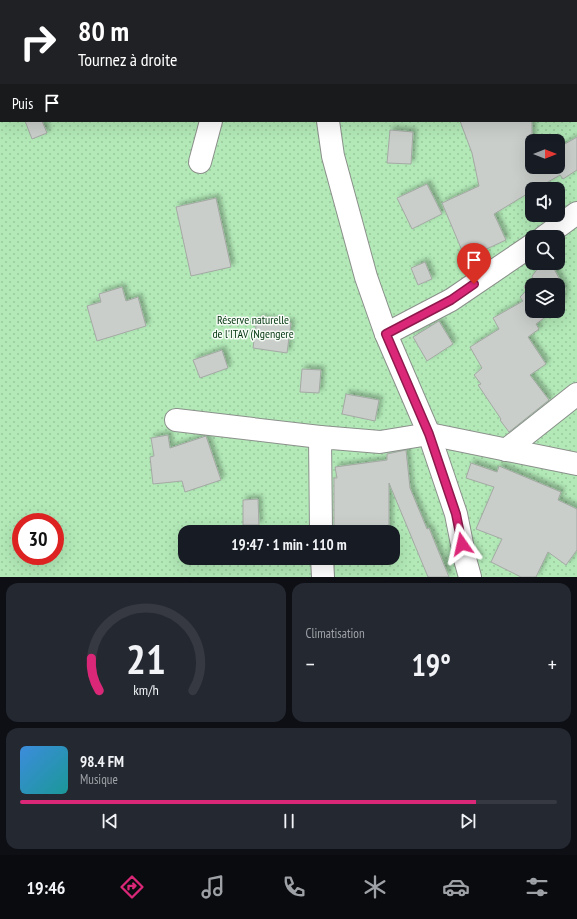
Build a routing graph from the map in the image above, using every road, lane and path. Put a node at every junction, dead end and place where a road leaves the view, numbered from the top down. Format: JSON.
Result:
{"nodes":[{"id":1,"x":211,"y":122,"type":"edge"},
{"id":2,"x":328,"y":122,"type":"edge"},
{"id":3,"x":200,"y":162,"type":"dead end"},
{"id":4,"x":577,"y":213,"type":"edge"},
{"id":5,"x":554,"y":230,"type":"edge"},
{"id":6,"x":525,"y":250,"type":"edge"},
{"id":7,"x":386,"y":334,"type":"junction"},
{"id":8,"x":577,"y":394,"type":"edge"},
{"id":9,"x":176,"y":420,"type":"dead end"},
{"id":10,"x":429,"y":434,"type":"junction"},
{"id":11,"x":320,"y":437,"type":"junction"},
{"id":12,"x":506,"y":450,"type":"junction"},
{"id":13,"x":577,"y":464,"type":"edge"},
{"id":14,"x":321,"y":525,"type":"edge"},
{"id":15,"x":322,"y":565,"type":"edge"},
{"id":16,"x":323,"y":577,"type":"edge"},
{"id":17,"x":470,"y":577,"type":"edge"}],
"edges":[{"from":1,"to":3,"type":"street"},
{"from":2,"to":7,"type":"street"},
{"from":4,"to":5,"type":"street"},
{"from":6,"to":7,"type":"street"},
{"from":7,"to":10,"type":"street"},
{"from":8,"to":12,"type":"street"},
{"from":9,"to":11,"type":"street"},
{"from":10,"to":11,"type":"street"},
{"from":10,"to":12,"type":"street"},
{"from":10,"to":17,"type":"street"},
{"from":11,"to":14,"type":"street"},
{"from":12,"to":13,"type":"street"},
{"from":15,"to":16,"type":"street"}]}
